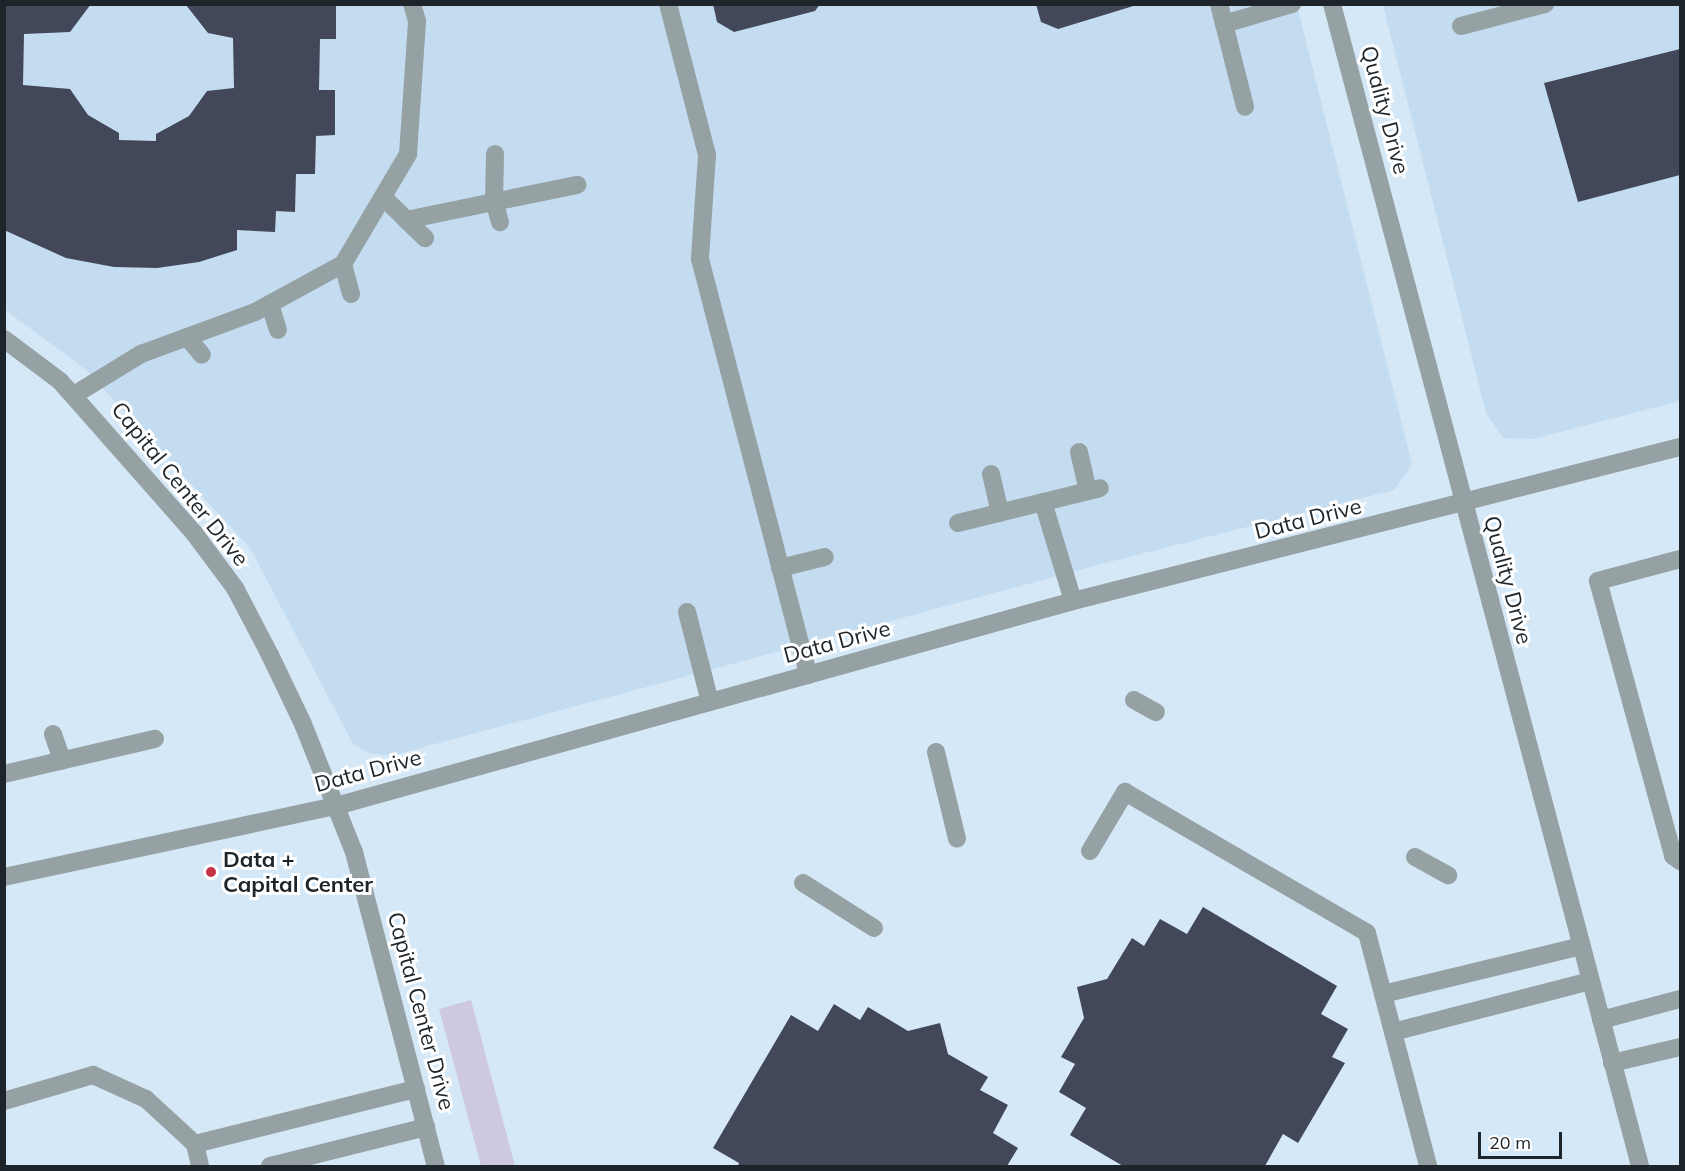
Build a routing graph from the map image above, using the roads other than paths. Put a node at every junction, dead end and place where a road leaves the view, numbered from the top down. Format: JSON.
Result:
{"nodes":[{"id":1,"x":412,"y":4,"type":"edge"},
{"id":2,"x":668,"y":4,"type":"edge"},
{"id":3,"x":1219,"y":4,"type":"edge"},
{"id":4,"x":1292,"y":4,"type":"edge"},
{"id":5,"x":1332,"y":4,"type":"edge"},
{"id":6,"x":1545,"y":4,"type":"edge"},
{"id":7,"x":1224,"y":24,"type":"junction"},
{"id":8,"x":1461,"y":26,"type":"dead end"},
{"id":9,"x":1245,"y":107,"type":"dead end"},
{"id":10,"x":495,"y":154,"type":"dead end"},
{"id":11,"x":577,"y":185,"type":"dead end"},
{"id":12,"x":383,"y":197,"type":"junction"},
{"id":13,"x":494,"y":200,"type":"junction"},
{"id":14,"x":406,"y":220,"type":"junction"},
{"id":15,"x":500,"y":222,"type":"dead end"},
{"id":16,"x":425,"y":238,"type":"dead end"},
{"id":17,"x":343,"y":264,"type":"junction"},
{"id":18,"x":351,"y":294,"type":"dead end"},
{"id":19,"x":270,"y":304,"type":"junction"},
{"id":20,"x":278,"y":330,"type":"dead end"},
{"id":21,"x":187,"y":337,"type":"junction"},
{"id":22,"x":4,"y":339,"type":"edge"},
{"id":23,"x":202,"y":355,"type":"dead end"},
{"id":24,"x":74,"y":395,"type":"junction"},
{"id":25,"x":1680,"y":447,"type":"edge"},
{"id":26,"x":1079,"y":452,"type":"dead end"},
{"id":27,"x":991,"y":474,"type":"dead end"},
{"id":28,"x":1044,"y":502,"type":"junction"},
{"id":29,"x":1463,"y":505,"type":"junction"},
{"id":30,"x":1000,"y":513,"type":"junction"},
{"id":31,"x":958,"y":523,"type":"dead end"},
{"id":32,"x":825,"y":557,"type":"dead end"},
{"id":33,"x":1680,"y":559,"type":"edge"},
{"id":34,"x":780,"y":568,"type":"junction"},
{"id":35,"x":1073,"y":601,"type":"junction"},
{"id":36,"x":687,"y":612,"type":"dead end"},
{"id":37,"x":808,"y":675,"type":"junction"},
{"id":38,"x":1134,"y":700,"type":"dead end"},
{"id":39,"x":711,"y":702,"type":"junction"},
{"id":40,"x":1156,"y":712,"type":"dead end"},
{"id":41,"x":53,"y":734,"type":"dead end"},
{"id":42,"x":154,"y":739,"type":"dead end"},
{"id":43,"x":936,"y":752,"type":"dead end"},
{"id":44,"x":62,"y":760,"type":"junction"},
{"id":45,"x":4,"y":774,"type":"edge"},
{"id":46,"x":336,"y":806,"type":"junction"},
{"id":47,"x":957,"y":839,"type":"dead end"},
{"id":48,"x":1090,"y":851,"type":"dead end"},
{"id":49,"x":1415,"y":857,"type":"dead end"},
{"id":50,"x":1680,"y":861,"type":"edge"},
{"id":51,"x":1448,"y":875,"type":"dead end"},
{"id":52,"x":4,"y":877,"type":"edge"},
{"id":53,"x":803,"y":883,"type":"dead end"},
{"id":54,"x":874,"y":928,"type":"dead end"},
{"id":55,"x":1581,"y":946,"type":"junction"},
{"id":56,"x":1590,"y":981,"type":"junction"},
{"id":57,"x":1383,"y":994,"type":"junction"},
{"id":58,"x":1680,"y":999,"type":"edge"},
{"id":59,"x":1600,"y":1020,"type":"junction"},
{"id":60,"x":1393,"y":1032,"type":"junction"},
{"id":61,"x":1680,"y":1047,"type":"edge"},
{"id":62,"x":1612,"y":1064,"type":"junction"},
{"id":63,"x":416,"y":1089,"type":"junction"},
{"id":64,"x":4,"y":1101,"type":"edge"},
{"id":65,"x":426,"y":1127,"type":"junction"},
{"id":66,"x":195,"y":1144,"type":"junction"},
{"id":67,"x":200,"y":1167,"type":"edge"},
{"id":68,"x":270,"y":1167,"type":"edge"},
{"id":69,"x":436,"y":1167,"type":"edge"},
{"id":70,"x":1428,"y":1167,"type":"edge"},
{"id":71,"x":1640,"y":1167,"type":"edge"}],
"edges":[{"from":1,"to":12,"type":"street"},
{"from":2,"to":34,"type":"street"},
{"from":3,"to":7,"type":"street"},
{"from":4,"to":7,"type":"street"},
{"from":5,"to":29,"type":"street","name":"Quality Drive"},
{"from":6,"to":8,"type":"street"},
{"from":7,"to":9,"type":"street"},
{"from":10,"to":13,"type":"street"},
{"from":11,"to":13,"type":"street"},
{"from":12,"to":14,"type":"street"},
{"from":12,"to":17,"type":"street"},
{"from":13,"to":14,"type":"street"},
{"from":13,"to":15,"type":"street"},
{"from":14,"to":16,"type":"street"},
{"from":17,"to":18,"type":"street"},
{"from":17,"to":19,"type":"street"},
{"from":19,"to":20,"type":"street"},
{"from":19,"to":21,"type":"street"},
{"from":21,"to":23,"type":"street"},
{"from":21,"to":24,"type":"street"},
{"from":22,"to":24,"type":"street","name":"Capital Center Drive"},
{"from":24,"to":46,"type":"street","name":"Capital Center Drive"},
{"from":25,"to":29,"type":"street","name":"Data Drive"},
{"from":26,"to":28,"type":"street"},
{"from":27,"to":30,"type":"street"},
{"from":28,"to":30,"type":"street"},
{"from":28,"to":35,"type":"street"},
{"from":29,"to":35,"type":"street","name":"Data Drive"},
{"from":29,"to":55,"type":"street","name":"Quality Drive"},
{"from":30,"to":31,"type":"street"},
{"from":32,"to":34,"type":"street"},
{"from":33,"to":50,"type":"street"},
{"from":34,"to":37,"type":"street"},
{"from":35,"to":37,"type":"street","name":"Data Drive"},
{"from":36,"to":39,"type":"street"},
{"from":37,"to":39,"type":"street","name":"Data Drive"},
{"from":38,"to":40,"type":"street"},
{"from":39,"to":46,"type":"street","name":"Data Drive"},
{"from":41,"to":44,"type":"street"},
{"from":42,"to":44,"type":"street"},
{"from":43,"to":47,"type":"street"},
{"from":44,"to":45,"type":"street"},
{"from":46,"to":52,"type":"street","name":"Data Drive"},
{"from":46,"to":63,"type":"street","name":"Capital Center Drive"},
{"from":48,"to":57,"type":"street"},
{"from":49,"to":51,"type":"street"},
{"from":53,"to":54,"type":"street"},
{"from":55,"to":56,"type":"street","name":"Quality Drive"},
{"from":55,"to":57,"type":"street"},
{"from":56,"to":59,"type":"street","name":"Quality Drive"},
{"from":56,"to":60,"type":"street"},
{"from":57,"to":60,"type":"street"},
{"from":58,"to":59,"type":"street"},
{"from":59,"to":62,"type":"street","name":"Quality Drive"},
{"from":60,"to":70,"type":"street"},
{"from":61,"to":62,"type":"street"},
{"from":62,"to":71,"type":"street","name":"Quality Drive"},
{"from":63,"to":65,"type":"street","name":"Capital Center Drive"},
{"from":63,"to":66,"type":"street"},
{"from":64,"to":66,"type":"street"},
{"from":65,"to":68,"type":"street"},
{"from":65,"to":69,"type":"street","name":"Capital Center Drive"},
{"from":66,"to":67,"type":"street"}]}
